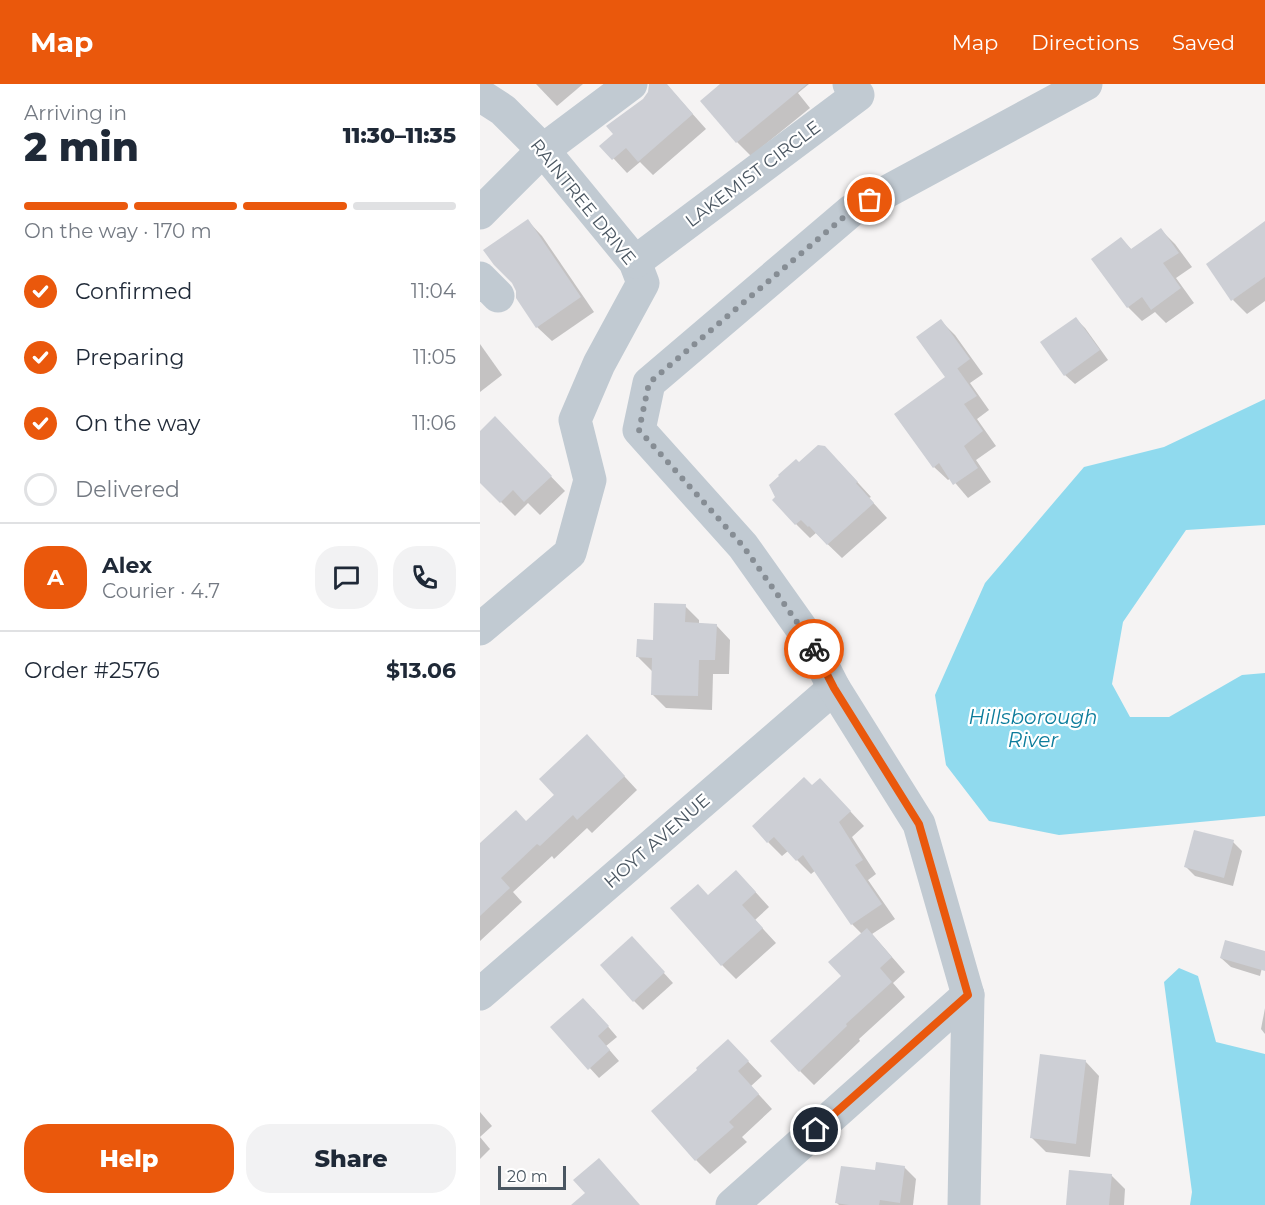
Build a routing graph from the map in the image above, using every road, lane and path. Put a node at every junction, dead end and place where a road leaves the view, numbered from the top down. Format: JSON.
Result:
{"nodes":[{"id":1,"x":631,"y":84,"type":"edge"},
{"id":2,"x":849,"y":84,"type":"edge"},
{"id":3,"x":1086,"y":84,"type":"edge"},
{"id":4,"x":480,"y":95,"type":"edge"},
{"id":5,"x":543,"y":150,"type":"junction"},
{"id":6,"x":480,"y":213,"type":"edge"},
{"id":7,"x":635,"y":262,"type":"junction"},
{"id":8,"x":480,"y":629,"type":"edge"},
{"id":9,"x":834,"y":688,"type":"junction"},
{"id":10,"x":480,"y":993,"type":"edge"},
{"id":11,"x":968,"y":995,"type":"junction"},
{"id":12,"x":732,"y":1205,"type":"edge"},
{"id":13,"x":964,"y":1205,"type":"edge"}],
"edges":[{"from":1,"to":5,"type":"street"},
{"from":2,"to":7,"type":"street","name":"LAKEMIST CIRCLE"},
{"from":3,"to":9,"type":"street"},
{"from":4,"to":5,"type":"street","name":"RAINTREE DRIVE"},
{"from":5,"to":6,"type":"street"},
{"from":5,"to":7,"type":"street","name":"RAINTREE DRIVE"},
{"from":7,"to":8,"type":"street","name":"RAINTREE DRIVE"},
{"from":9,"to":10,"type":"street","name":"HOYT AVENUE"},
{"from":9,"to":11,"type":"street"},
{"from":11,"to":12,"type":"street"},
{"from":11,"to":13,"type":"street"}]}
